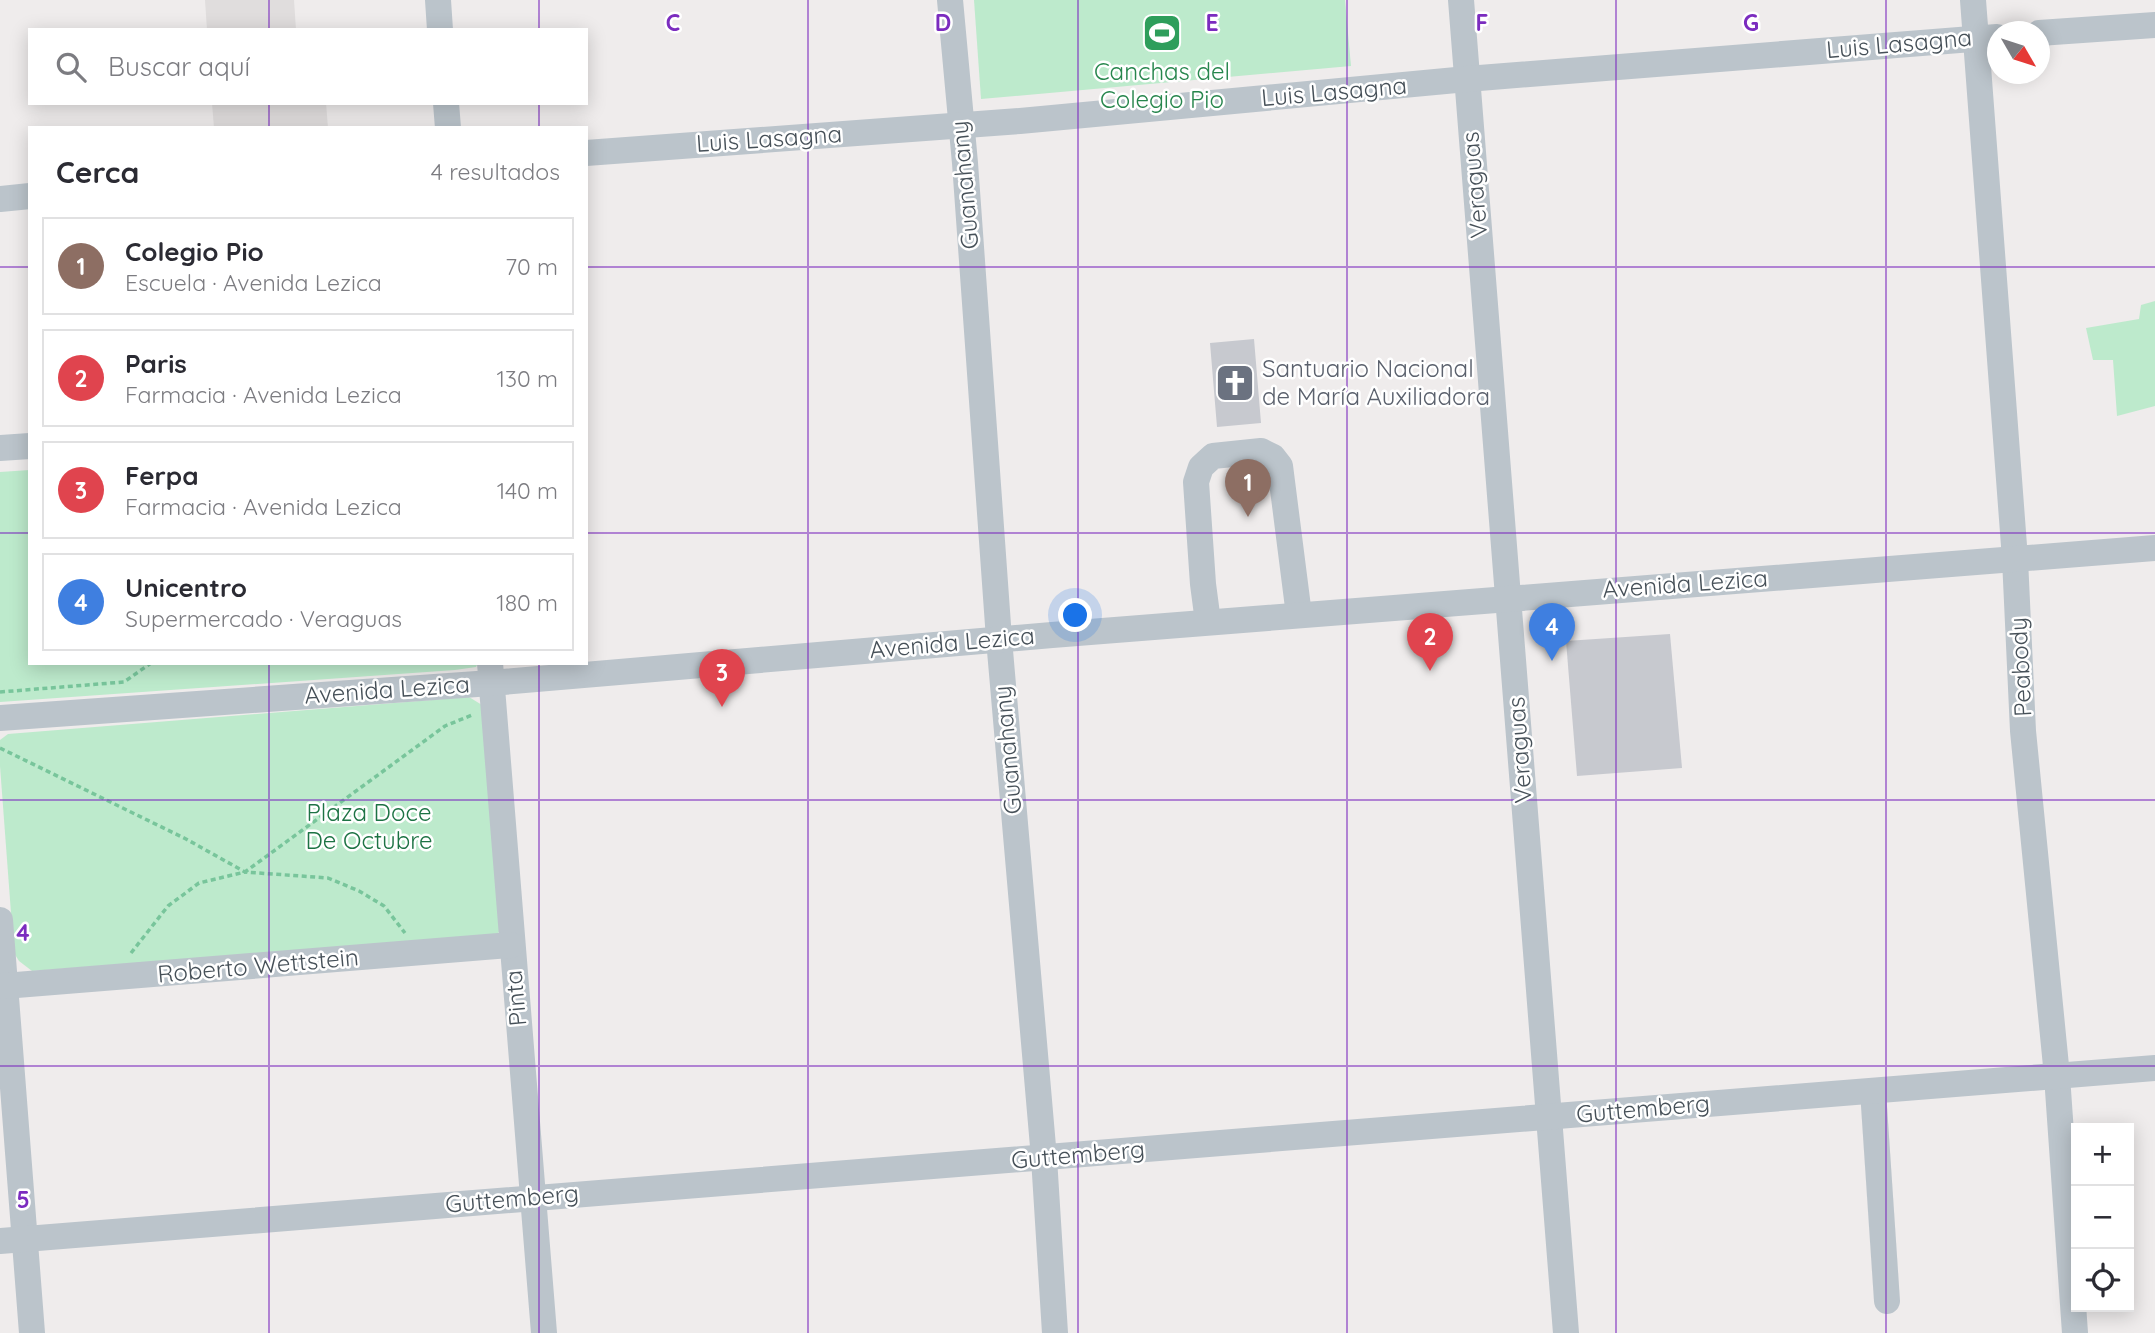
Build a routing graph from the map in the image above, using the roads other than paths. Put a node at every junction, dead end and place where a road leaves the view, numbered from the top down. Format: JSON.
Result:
{"nodes":[{"id":1,"x":438,"y":0,"type":"edge"},
{"id":2,"x":950,"y":0,"type":"edge"},
{"id":3,"x":1461,"y":0,"type":"edge"},
{"id":4,"x":1973,"y":0,"type":"edge"},
{"id":5,"x":2155,"y":25,"type":"edge"},
{"id":6,"x":440,"y":28,"type":"edge"},
{"id":7,"x":2050,"y":32,"type":"edge"},
{"id":8,"x":1987,"y":37,"type":"edge"},
{"id":9,"x":1467,"y":79,"type":"junction"},
{"id":10,"x":1990,"y":84,"type":"edge"},
{"id":11,"x":446,"y":105,"type":"edge"},
{"id":12,"x":960,"y":124,"type":"junction"},
{"id":13,"x":448,"y":126,"type":"edge"},
{"id":14,"x":588,"y":153,"type":"edge"},
{"id":15,"x":28,"y":196,"type":"edge"},
{"id":16,"x":0,"y":199,"type":"edge"},
{"id":17,"x":28,"y":446,"type":"edge"},
{"id":18,"x":0,"y":448,"type":"edge"},
{"id":19,"x":2155,"y":548,"type":"edge"},
{"id":20,"x":2015,"y":559,"type":"junction"},
{"id":21,"x":1508,"y":598,"type":"junction"},
{"id":22,"x":1299,"y":615,"type":"junction"},
{"id":23,"x":1208,"y":622,"type":"junction"},
{"id":24,"x":999,"y":639,"type":"junction"},
{"id":25,"x":491,"y":684,"type":"edge"},
{"id":26,"x":0,"y":718,"type":"edge"},
{"id":27,"x":0,"y":920,"type":"edge"},
{"id":28,"x":511,"y":945,"type":"junction"},
{"id":29,"x":5,"y":986,"type":"junction"},
{"id":30,"x":2155,"y":1068,"type":"edge"},
{"id":31,"x":2057,"y":1076,"type":"junction"},
{"id":32,"x":1873,"y":1091,"type":"junction"},
{"id":33,"x":1548,"y":1117,"type":"junction"},
{"id":34,"x":1044,"y":1158,"type":"junction"},
{"id":35,"x":533,"y":1198,"type":"junction"},
{"id":36,"x":13,"y":1241,"type":"edge"},
{"id":37,"x":1887,"y":1301,"type":"dead end"},
{"id":38,"x":32,"y":1333,"type":"edge"},
{"id":39,"x":544,"y":1333,"type":"edge"},
{"id":40,"x":1055,"y":1333,"type":"edge"},
{"id":41,"x":1566,"y":1333,"type":"edge"},
{"id":42,"x":2074,"y":1333,"type":"edge"}],
"edges":[{"from":1,"to":6,"type":"street"},
{"from":2,"to":12,"type":"street","name":"Guanahany"},
{"from":3,"to":9,"type":"street","name":"Veraguas"},
{"from":4,"to":8,"type":"street","name":"Peabody"},
{"from":5,"to":7,"type":"street"},
{"from":8,"to":9,"type":"street","name":"Luis Lasagna"},
{"from":9,"to":12,"type":"street","name":"Luis Lasagna"},
{"from":9,"to":21,"type":"street","name":"Veraguas"},
{"from":10,"to":20,"type":"street","name":"Peabody"},
{"from":11,"to":13,"type":"street"},
{"from":12,"to":14,"type":"street","name":"Luis Lasagna"},
{"from":12,"to":24,"type":"street","name":"Guanahany"},
{"from":15,"to":16,"type":"street"},
{"from":17,"to":18,"type":"street"},
{"from":19,"to":20,"type":"street","name":"Avenida Lezica"},
{"from":20,"to":21,"type":"street","name":"Avenida Lezica"},
{"from":20,"to":31,"type":"street","name":"Peabody"},
{"from":21,"to":22,"type":"street","name":"Avenida Lezica"},
{"from":21,"to":33,"type":"street","name":"Veraguas"},
{"from":22,"to":23,"type":"street","name":"Avenida Lezica"},
{"from":22,"to":23,"type":"street"},
{"from":23,"to":24,"type":"street","name":"Avenida Lezica"},
{"from":24,"to":25,"type":"street","name":"Avenida Lezica"},
{"from":24,"to":34,"type":"street","name":"Guanahany"},
{"from":25,"to":26,"type":"street","name":"Avenida Lezica"},
{"from":25,"to":28,"type":"street","name":"Pinta"},
{"from":27,"to":29,"type":"street"},
{"from":28,"to":29,"type":"street","name":"Roberto Wettstein"},
{"from":28,"to":35,"type":"street","name":"Pinta"},
{"from":29,"to":36,"type":"street"},
{"from":30,"to":31,"type":"street","name":"Guttemberg"},
{"from":31,"to":32,"type":"street","name":"Guttemberg"},
{"from":31,"to":42,"type":"street","name":"Peabody"},
{"from":32,"to":33,"type":"street","name":"Guttemberg"},
{"from":32,"to":37,"type":"street"},
{"from":33,"to":34,"type":"street","name":"Guttemberg"},
{"from":33,"to":41,"type":"street","name":"Veraguas"},
{"from":34,"to":35,"type":"street","name":"Guttemberg"},
{"from":34,"to":40,"type":"street","name":"Guanahany"},
{"from":35,"to":36,"type":"street","name":"Guttemberg"},
{"from":35,"to":39,"type":"street","name":"Pinta"},
{"from":36,"to":38,"type":"street"}]}
